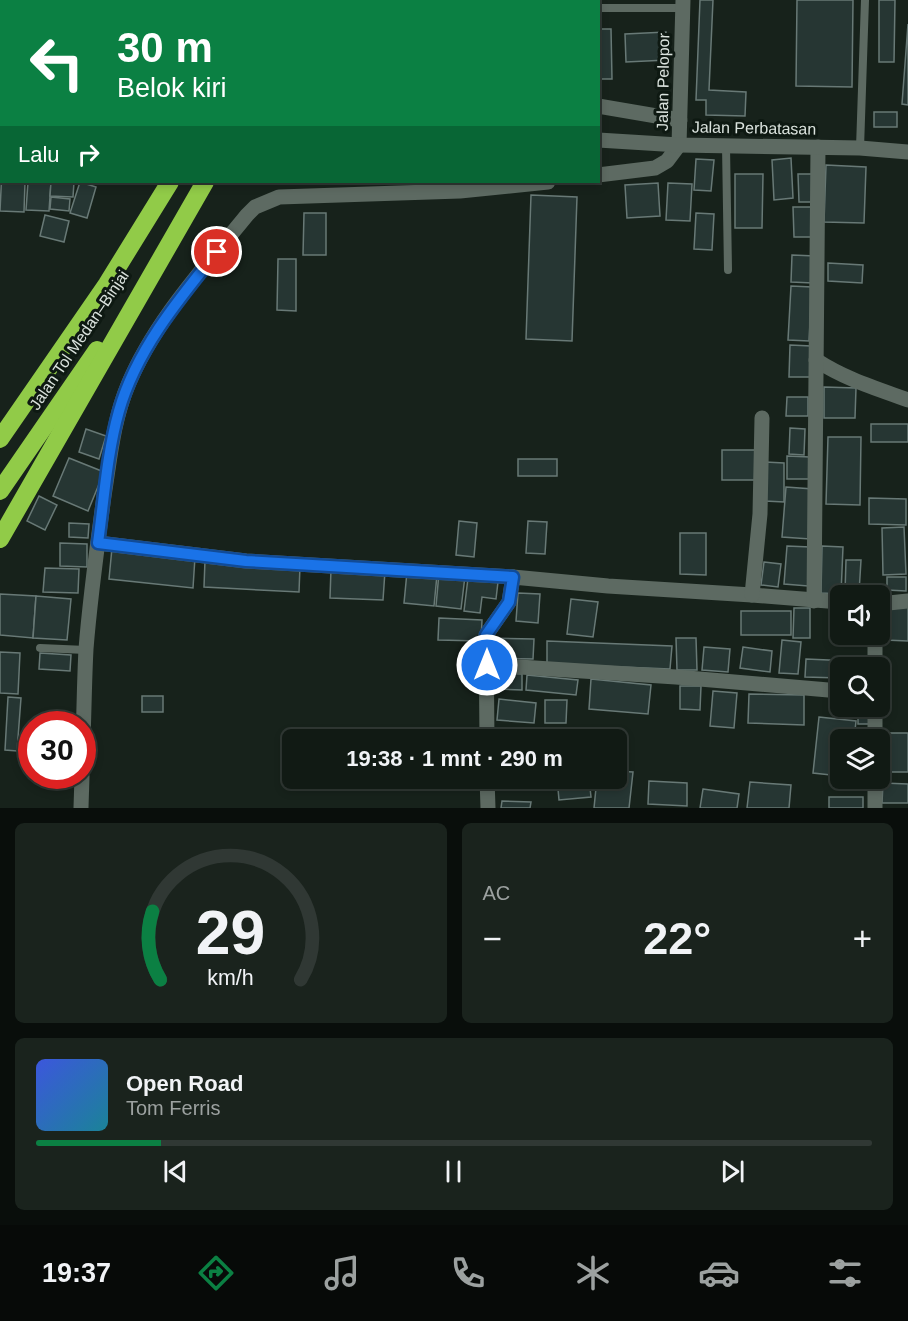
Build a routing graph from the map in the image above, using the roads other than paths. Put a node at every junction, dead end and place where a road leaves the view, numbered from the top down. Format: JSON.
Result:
{"nodes":[{"id":1,"x":865,"y":0,"type":"edge"},
{"id":2,"x":682,"y":4,"type":"edge"},
{"id":3,"x":600,"y":8,"type":"edge"},
{"id":4,"x":600,"y":106,"type":"edge"},
{"id":5,"x":680,"y":120,"type":"junction"},
{"id":6,"x":600,"y":140,"type":"edge"},
{"id":7,"x":680,"y":145,"type":"junction"},
{"id":8,"x":726,"y":146,"type":"junction"},
{"id":9,"x":818,"y":147,"type":"junction"},
{"id":10,"x":860,"y":148,"type":"junction"},
{"id":11,"x":908,"y":152,"type":"edge"},
{"id":12,"x":600,"y":175,"type":"edge"},
{"id":13,"x":169,"y":183,"type":"edge"},
{"id":14,"x":204,"y":183,"type":"edge"},
{"id":15,"x":538,"y":183,"type":"edge"},
{"id":16,"x":188,"y":210,"type":"junction"},
{"id":17,"x":728,"y":270,"type":"dead end"},
{"id":18,"x":816,"y":360,"type":"junction"},
{"id":19,"x":34,"y":390,"type":"junction"},
{"id":20,"x":908,"y":400,"type":"edge"},
{"id":21,"x":762,"y":418,"type":"dead end"},
{"id":22,"x":0,"y":434,"type":"edge"},
{"id":23,"x":0,"y":439,"type":"edge"},
{"id":24,"x":36,"y":480,"type":"junction"},
{"id":25,"x":0,"y":491,"type":"edge"},
{"id":26,"x":0,"y":539,"type":"edge"},
{"id":27,"x":98,"y":543,"type":"junction"},
{"id":28,"x":0,"y":545,"type":"edge"},
{"id":29,"x":513,"y":577,"type":"junction"},
{"id":30,"x":752,"y":595,"type":"junction"},
{"id":31,"x":814,"y":601,"type":"junction"},
{"id":32,"x":908,"y":601,"type":"edge"},
{"id":33,"x":830,"y":602,"type":"edge"},
{"id":34,"x":890,"y":603,"type":"edge"},
{"id":35,"x":40,"y":648,"type":"dead end"},
{"id":36,"x":86,"y":650,"type":"junction"},
{"id":37,"x":487,"y":665,"type":"junction"},
{"id":38,"x":830,"y":690,"type":"edge"},
{"id":39,"x":84,"y":711,"type":"edge"},
{"id":40,"x":487,"y":729,"type":"edge"},
{"id":41,"x":82,"y":789,"type":"edge"},
{"id":42,"x":487,"y":789,"type":"edge"},
{"id":43,"x":875,"y":789,"type":"edge"},
{"id":44,"x":81,"y":808,"type":"edge"},
{"id":45,"x":488,"y":808,"type":"edge"},
{"id":46,"x":875,"y":808,"type":"edge"}],
"edges":[{"from":1,"to":10,"type":"lane"},
{"from":2,"to":3,"type":"lane"},
{"from":2,"to":5,"type":"street","name":"Jalan Pelopor"},
{"from":4,"to":5,"type":"street"},
{"from":5,"to":7,"type":"street","name":"Jalan Pelopor"},
{"from":6,"to":7,"type":"street","name":"Jalan Perbatasan"},
{"from":7,"to":8,"type":"street","name":"Jalan Perbatasan"},
{"from":7,"to":12,"type":"street","name":"Jalan Pelopor"},
{"from":8,"to":9,"type":"street","name":"Jalan Perbatasan"},
{"from":8,"to":17,"type":"lane"},
{"from":9,"to":10,"type":"street","name":"Jalan Perbatasan"},
{"from":9,"to":18,"type":"street"},
{"from":10,"to":11,"type":"street","name":"Jalan Perbatasan"},
{"from":13,"to":19,"type":"highway","name":"Jalan Tol Medan–Binjai"},
{"from":14,"to":16,"type":"highway"},
{"from":15,"to":27,"type":"street"},
{"from":16,"to":24,"type":"highway"},
{"from":16,"to":25,"type":"highway","name":"Jalan Tol Medan–Binjai"},
{"from":18,"to":20,"type":"street"},
{"from":18,"to":31,"type":"street"},
{"from":19,"to":22,"type":"highway"},
{"from":19,"to":23,"type":"highway","name":"Jalan Tol Medan–Binjai"},
{"from":21,"to":30,"type":"street"},
{"from":24,"to":26,"type":"highway"},
{"from":24,"to":28,"type":"highway"},
{"from":27,"to":29,"type":"street"},
{"from":27,"to":36,"type":"street"},
{"from":29,"to":30,"type":"street"},
{"from":29,"to":37,"type":"street"},
{"from":30,"to":31,"type":"street"},
{"from":31,"to":33,"type":"street"},
{"from":32,"to":34,"type":"street"},
{"from":35,"to":36,"type":"lane"},
{"from":36,"to":39,"type":"street"},
{"from":37,"to":38,"type":"street"},
{"from":37,"to":40,"type":"street"},
{"from":41,"to":44,"type":"street"},
{"from":42,"to":45,"type":"street"},
{"from":43,"to":46,"type":"street"}]}
